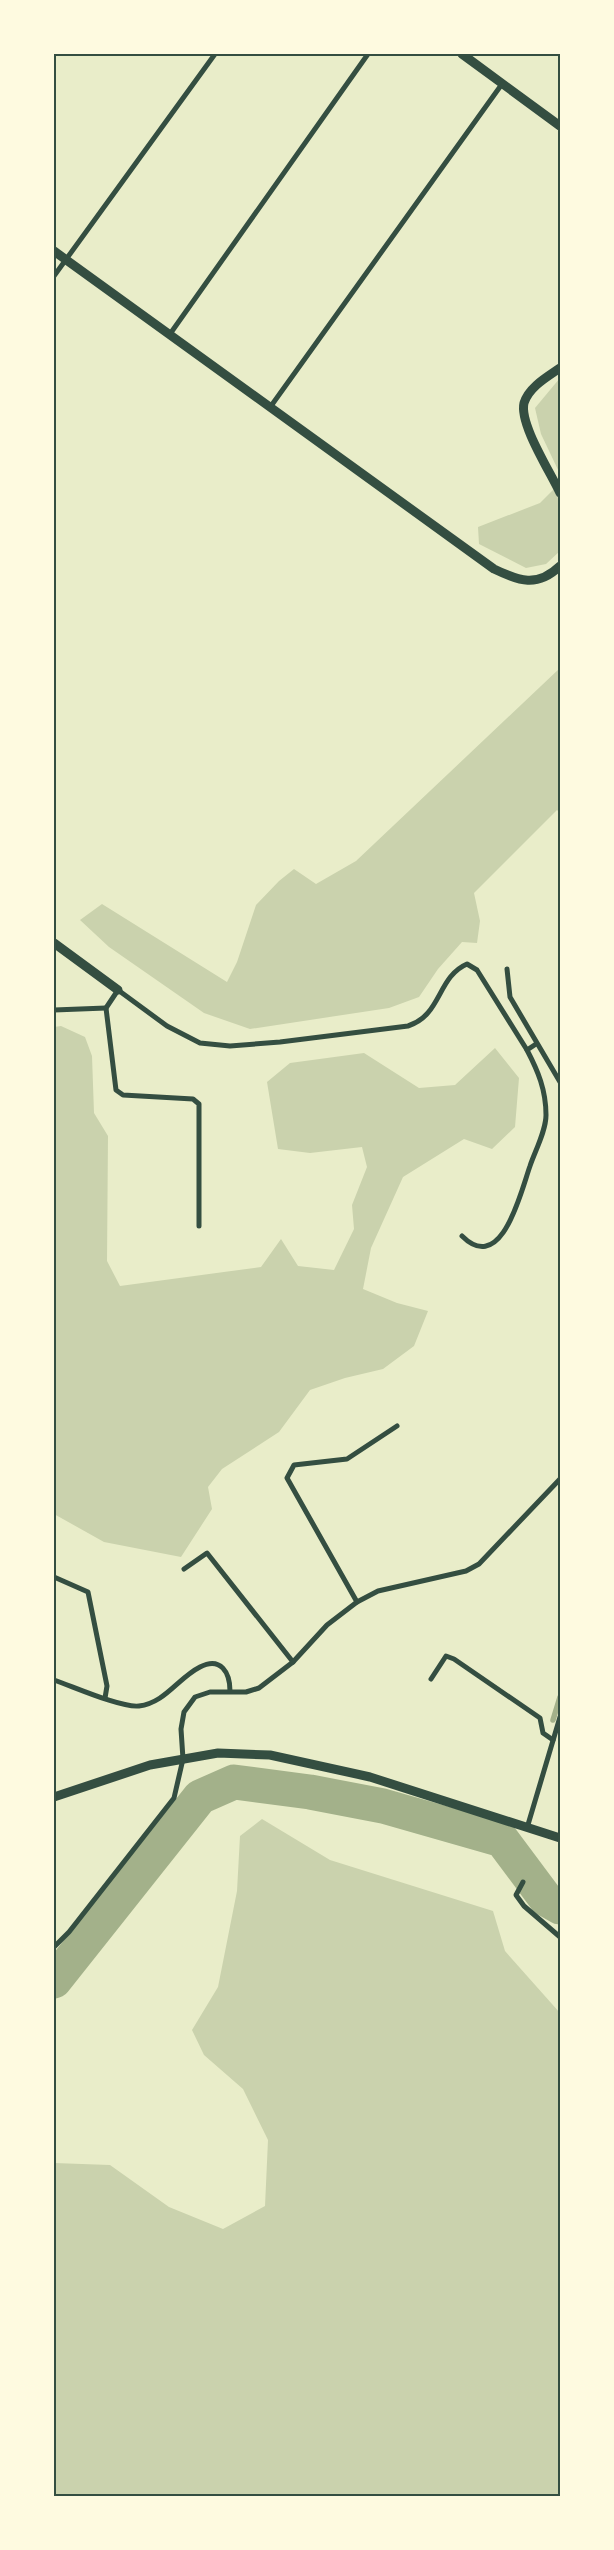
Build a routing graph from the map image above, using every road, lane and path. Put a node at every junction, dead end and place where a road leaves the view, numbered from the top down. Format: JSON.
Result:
{"nodes":[{"id":1,"x":215,"y":54,"type":"edge"},
{"id":2,"x":368,"y":54,"type":"edge"},
{"id":3,"x":462,"y":54,"type":"edge"},
{"id":4,"x":502,"y":84,"type":"junction"},
{"id":5,"x":560,"y":126,"type":"edge"},
{"id":6,"x":54,"y":251,"type":"edge"},
{"id":7,"x":66,"y":259,"type":"junction"},
{"id":8,"x":54,"y":276,"type":"edge"},
{"id":9,"x":170,"y":334,"type":"junction"},
{"id":10,"x":560,"y":368,"type":"edge"},
{"id":11,"x":271,"y":406,"type":"junction"},
{"id":12,"x":560,"y":493,"type":"edge"},
{"id":13,"x":560,"y":566,"type":"edge"},
{"id":14,"x":54,"y":943,"type":"edge"},
{"id":15,"x":508,"y":969,"type":"dead end"},
{"id":16,"x":118,"y":990,"type":"junction"},
{"id":17,"x":106,"y":1008,"type":"junction"},
{"id":18,"x":54,"y":1010,"type":"edge"},
{"id":19,"x":536,"y":1044,"type":"junction"},
{"id":20,"x":527,"y":1050,"type":"junction"},
{"id":21,"x":560,"y":1082,"type":"edge"},
{"id":22,"x":199,"y":1226,"type":"dead end"},
{"id":23,"x":462,"y":1236,"type":"dead end"},
{"id":24,"x":397,"y":1426,"type":"dead end"},
{"id":25,"x":560,"y":1479,"type":"edge"},
{"id":26,"x":184,"y":1570,"type":"dead end"},
{"id":27,"x":54,"y":1577,"type":"edge"},
{"id":28,"x":356,"y":1602,"type":"junction"},
{"id":29,"x":293,"y":1662,"type":"junction"},
{"id":30,"x":431,"y":1679,"type":"dead end"},
{"id":31,"x":54,"y":1680,"type":"edge"},
{"id":32,"x":230,"y":1691,"type":"junction"},
{"id":33,"x":105,"y":1698,"type":"junction"},
{"id":34,"x":560,"y":1717,"type":"edge"},
{"id":35,"x":553,"y":1740,"type":"junction"},
{"id":36,"x":183,"y":1759,"type":"junction"},
{"id":37,"x":54,"y":1797,"type":"edge"},
{"id":38,"x":528,"y":1828,"type":"junction"},
{"id":39,"x":560,"y":1838,"type":"edge"},
{"id":40,"x":523,"y":1882,"type":"dead end"},
{"id":41,"x":560,"y":1937,"type":"edge"},
{"id":42,"x":54,"y":1947,"type":"edge"}],
"edges":[{"from":1,"to":7,"type":"street"},
{"from":2,"to":9,"type":"street"},
{"from":3,"to":4,"type":"street"},
{"from":4,"to":5,"type":"street"},
{"from":4,"to":11,"type":"street"},
{"from":6,"to":7,"type":"street"},
{"from":7,"to":8,"type":"street"},
{"from":7,"to":9,"type":"street"},
{"from":9,"to":11,"type":"street"},
{"from":10,"to":12,"type":"street"},
{"from":11,"to":13,"type":"street"},
{"from":14,"to":16,"type":"street"},
{"from":15,"to":19,"type":"street"},
{"from":16,"to":17,"type":"street"},
{"from":16,"to":20,"type":"street"},
{"from":17,"to":18,"type":"street"},
{"from":17,"to":22,"type":"street"},
{"from":19,"to":20,"type":"street"},
{"from":19,"to":21,"type":"street"},
{"from":20,"to":23,"type":"street"},
{"from":24,"to":28,"type":"street"},
{"from":25,"to":28,"type":"street"},
{"from":26,"to":29,"type":"street"},
{"from":27,"to":33,"type":"street"},
{"from":28,"to":29,"type":"street"},
{"from":29,"to":32,"type":"street"},
{"from":30,"to":35,"type":"street"},
{"from":31,"to":33,"type":"street"},
{"from":32,"to":33,"type":"street"},
{"from":32,"to":36,"type":"street"},
{"from":34,"to":35,"type":"street"},
{"from":35,"to":38,"type":"street"},
{"from":36,"to":37,"type":"street"},
{"from":36,"to":38,"type":"street"},
{"from":36,"to":42,"type":"street"},
{"from":38,"to":39,"type":"street"},
{"from":40,"to":41,"type":"street"}]}
